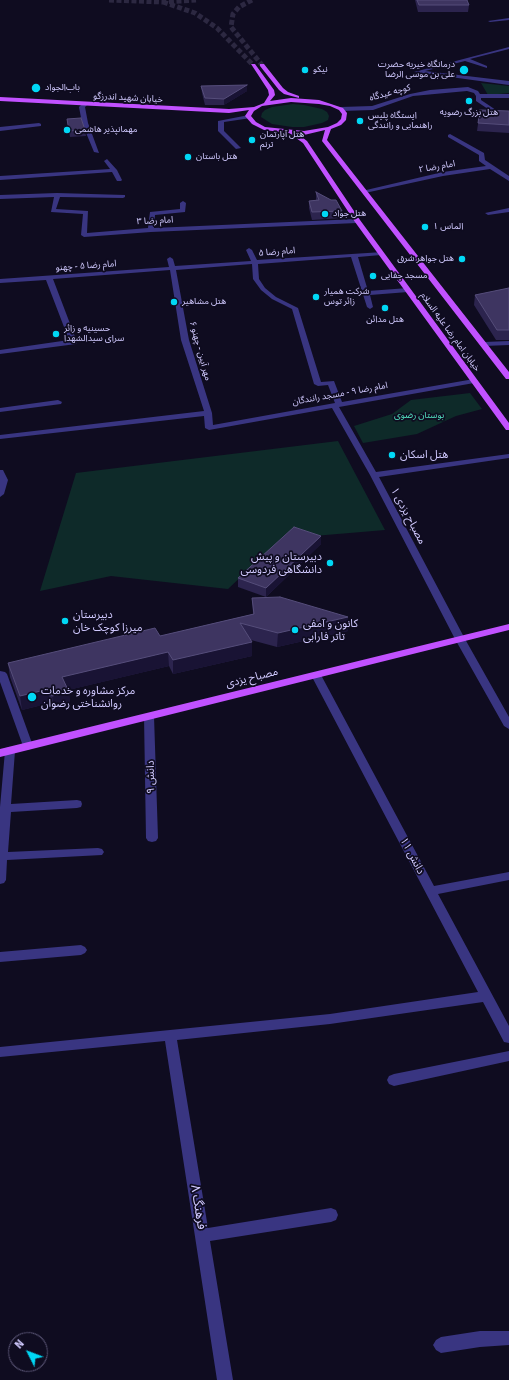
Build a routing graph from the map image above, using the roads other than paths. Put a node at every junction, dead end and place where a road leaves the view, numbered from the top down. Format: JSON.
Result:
{"nodes":[{"id":1,"x":509,"y":19,"type":"edge"},
{"id":2,"x":490,"y":21,"type":"dead end"},
{"id":3,"x":509,"y":48,"type":"edge"},
{"id":4,"x":464,"y":59,"type":"junction"},
{"id":5,"x":253,"y":65,"type":"tunnel mouth"},
{"id":6,"x":262,"y":65,"type":"tunnel mouth"},
{"id":7,"x":469,"y":79,"type":"junction"},
{"id":8,"x":509,"y":83,"type":"edge"},
{"id":9,"x":479,"y":96,"type":"junction"},
{"id":10,"x":509,"y":96,"type":"edge"},
{"id":11,"x":0,"y":99,"type":"edge"},
{"id":12,"x":305,"y":100,"type":"junction"},
{"id":13,"x":266,"y":103,"type":"junction"},
{"id":14,"x":85,"y":104,"type":"junction"},
{"id":15,"x":255,"y":108,"type":"junction"},
{"id":16,"x":341,"y":110,"type":"junction"},
{"id":17,"x":494,"y":111,"type":"edge"},
{"id":18,"x":249,"y":117,"type":"junction"},
{"id":19,"x":39,"y":125,"type":"dead end"},
{"id":20,"x":330,"y":128,"type":"junction"},
{"id":21,"x":0,"y":130,"type":"edge"},
{"id":22,"x":291,"y":132,"type":"junction"},
{"id":23,"x":450,"y":136,"type":"dead end"},
{"id":24,"x":238,"y":148,"type":"dead end"},
{"id":25,"x":97,"y":152,"type":"dead end"},
{"id":26,"x":107,"y":161,"type":"dead end"},
{"id":27,"x":492,"y":167,"type":"junction"},
{"id":28,"x":114,"y":170,"type":"junction"},
{"id":29,"x":0,"y":178,"type":"edge"},
{"id":30,"x":118,"y":180,"type":"dead end"},
{"id":31,"x":508,"y":182,"type":"edge"},
{"id":32,"x":365,"y":191,"type":"junction"},
{"id":33,"x":57,"y":195,"type":"junction"},
{"id":34,"x":123,"y":196,"type":"dead end"},
{"id":35,"x":0,"y":197,"type":"edge"},
{"id":36,"x":183,"y":203,"type":"dead end"},
{"id":37,"x":509,"y":210,"type":"edge"},
{"id":38,"x":488,"y":213,"type":"dead end"},
{"id":39,"x":358,"y":221,"type":"junction"},
{"id":40,"x":151,"y":230,"type":"junction"},
{"id":41,"x":249,"y":250,"type":"dead end"},
{"id":42,"x":381,"y":253,"type":"junction"},
{"id":43,"x":354,"y":255,"type":"junction"},
{"id":44,"x":170,"y":259,"type":"dead end"},
{"id":45,"x":255,"y":262,"type":"junction"},
{"id":46,"x":173,"y":269,"type":"junction"},
{"id":47,"x":49,"y":278,"type":"junction"},
{"id":48,"x":0,"y":281,"type":"edge"},
{"id":49,"x":408,"y":290,"type":"junction"},
{"id":50,"x":366,"y":293,"type":"junction"},
{"id":51,"x":370,"y":307,"type":"dead end"},
{"id":52,"x":509,"y":343,"type":"edge"},
{"id":53,"x":484,"y":344,"type":"junction"},
{"id":54,"x":0,"y":352,"type":"edge"},
{"id":55,"x":509,"y":377,"type":"edge"},
{"id":56,"x":474,"y":381,"type":"junction"},
{"id":57,"x":58,"y":402,"type":"dead end"},
{"id":58,"x":337,"y":405,"type":"junction"},
{"id":59,"x":0,"y":410,"type":"edge"},
{"id":60,"x":208,"y":413,"type":"junction"},
{"id":61,"x":209,"y":428,"type":"joint"},
{"id":62,"x":509,"y":428,"type":"edge"},
{"id":63,"x":0,"y":437,"type":"edge"},
{"id":64,"x":509,"y":456,"type":"edge"},
{"id":65,"x":0,"y":472,"type":"edge"},
{"id":66,"x":374,"y":475,"type":"junction"},
{"id":67,"x":2,"y":480,"type":"edge"},
{"id":68,"x":0,"y":494,"type":"edge"},
{"id":69,"x":509,"y":626,"type":"edge"},
{"id":70,"x":460,"y":639,"type":"junction"},
{"id":71,"x":2,"y":674,"type":"dead end"},
{"id":72,"x":316,"y":675,"type":"junction"},
{"id":73,"x":149,"y":716,"type":"junction"},
{"id":74,"x":509,"y":726,"type":"edge"},
{"id":75,"x":28,"y":746,"type":"junction"},
{"id":76,"x":5,"y":752,"type":"edge"},
{"id":77,"x":77,"y":804,"type":"dead end"},
{"id":78,"x":5,"y":808,"type":"junction"},
{"id":79,"x":152,"y":838,"type":"dead end"},
{"id":80,"x":98,"y":852,"type":"dead end"},
{"id":81,"x":2,"y":856,"type":"junction"},
{"id":82,"x":509,"y":876,"type":"edge"},
{"id":83,"x":0,"y":880,"type":"edge"},
{"id":84,"x":431,"y":891,"type":"junction"},
{"id":85,"x":81,"y":950,"type":"dead end"},
{"id":86,"x":0,"y":957,"type":"edge"},
{"id":87,"x":486,"y":996,"type":"junction"},
{"id":88,"x":170,"y":1034,"type":"junction"},
{"id":89,"x":509,"y":1038,"type":"edge"},
{"id":90,"x":0,"y":1052,"type":"edge"},
{"id":91,"x":509,"y":1056,"type":"edge"},
{"id":92,"x":394,"y":1080,"type":"dead end"},
{"id":93,"x":331,"y":1215,"type":"dead end"},
{"id":94,"x":203,"y":1235,"type":"junction"},
{"id":95,"x":509,"y":1338,"type":"edge"},
{"id":96,"x":441,"y":1345,"type":"dead end"},
{"id":97,"x":225,"y":1380,"type":"edge"}],
"edges":[{"from":1,"to":2,"type":"street"},
{"from":3,"to":4,"type":"street"},
{"from":4,"to":7,"type":"street"},
{"from":4,"to":7,"type":"street"},
{"from":5,"to":13,"type":"main road"},
{"from":6,"to":12,"type":"main road"},
{"from":7,"to":8,"type":"street"},
{"from":9,"to":10,"type":"street"},
{"from":9,"to":16,"type":"street","name":"کوچه عیدگاه"},
{"from":9,"to":17,"type":"street"},
{"from":11,"to":14,"type":"main road","name":"خیابان شهید اندرزگو"},
{"from":12,"to":13,"type":"main road"},
{"from":12,"to":16,"type":"main road"},
{"from":13,"to":15,"type":"main road"},
{"from":14,"to":15,"type":"main road","name":"خیابان شهید اندرزگو"},
{"from":14,"to":25,"type":"street"},
{"from":15,"to":18,"type":"main road"},
{"from":16,"to":20,"type":"main road"},
{"from":18,"to":22,"type":"main road"},
{"from":18,"to":24,"type":"street"},
{"from":19,"to":21,"type":"street"},
{"from":20,"to":22,"type":"main road"},
{"from":20,"to":32,"type":"main road","name":"خیابان امام رضا علیه السلام"},
{"from":22,"to":39,"type":"main road","name":"خیابان امام رضا علیه السلام"},
{"from":23,"to":27,"type":"street"},
{"from":26,"to":28,"type":"street"},
{"from":27,"to":31,"type":"street"},
{"from":27,"to":32,"type":"street","name":"امام رضا ۲"},
{"from":28,"to":29,"type":"street"},
{"from":28,"to":30,"type":"street"},
{"from":32,"to":53,"type":"main road","name":"خیابان امام رضا علیه السلام"},
{"from":33,"to":34,"type":"street"},
{"from":33,"to":35,"type":"street"},
{"from":33,"to":40,"type":"street","name":"امام رضا ۳"},
{"from":36,"to":40,"type":"street"},
{"from":37,"to":38,"type":"street"},
{"from":39,"to":40,"type":"street","name":"امام رضا ۳"},
{"from":39,"to":42,"type":"main road","name":"خیابان امام رضا علیه السلام"},
{"from":41,"to":45,"type":"street"},
{"from":42,"to":43,"type":"street","name":"امام رضا ۵"},
{"from":42,"to":49,"type":"main road","name":"خیابان امام رضا علیه السلام"},
{"from":43,"to":45,"type":"street","name":"امام رضا ۵"},
{"from":43,"to":50,"type":"street"},
{"from":44,"to":46,"type":"street","name":"مهر آیین - چهنو ۶"},
{"from":45,"to":46,"type":"street","name":"امام رضا ۵"},
{"from":45,"to":58,"type":"street","name":"مصباح یزدی ۱"},
{"from":46,"to":47,"type":"street","name":"امام رضا ۵ - چهنو"},
{"from":46,"to":60,"type":"street","name":"مهر آیین - چهنو ۶"},
{"from":47,"to":48,"type":"street","name":"امام رضا ۵ - چهنو"},
{"from":47,"to":54,"type":"street"},
{"from":49,"to":50,"type":"street"},
{"from":49,"to":56,"type":"main road","name":"خیابان امام رضا علیه السلام"},
{"from":50,"to":51,"type":"street"},
{"from":52,"to":53,"type":"street"},
{"from":53,"to":55,"type":"main road","name":"خیابان امام رضا علیه السلام"},
{"from":56,"to":58,"type":"street","name":"امام رضا ۹ - مسجد رانندگان"},
{"from":56,"to":62,"type":"main road","name":"خیابان امام رضا علیه السلام"},
{"from":57,"to":59,"type":"street"},
{"from":58,"to":61,"type":"street","name":"امام رضا ۹ - مسجد رانندگان"},
{"from":58,"to":66,"type":"street","name":"مصباح یزدی ۱"},
{"from":60,"to":61,"type":"street","name":"مهر آیین - چهنو ۶"},
{"from":60,"to":63,"type":"street"},
{"from":64,"to":66,"type":"street"},
{"from":65,"to":67,"type":"street"},
{"from":66,"to":70,"type":"street","name":"مصباح یزدی ۱"},
{"from":67,"to":68,"type":"street"},
{"from":69,"to":70,"type":"main road","name":"مصباح یزدی"},
{"from":70,"to":72,"type":"main road","name":"مصباح یزدی"},
{"from":70,"to":74,"type":"street","name":"مصباح یزدی ۱"},
{"from":71,"to":75,"type":"street"},
{"from":72,"to":73,"type":"main road","name":"مصباح یزدی"},
{"from":72,"to":84,"type":"street","name":"دانش ۱۱"},
{"from":73,"to":75,"type":"main road","name":"مصباح یزدی"},
{"from":73,"to":79,"type":"street","name":"دانش ۹"},
{"from":75,"to":76,"type":"main road","name":"مصباح یزدی"},
{"from":76,"to":78,"type":"street"},
{"from":77,"to":78,"type":"street"},
{"from":78,"to":81,"type":"street"},
{"from":80,"to":81,"type":"street"},
{"from":81,"to":83,"type":"street"},
{"from":82,"to":84,"type":"street"},
{"from":84,"to":87,"type":"street","name":"دانش ۱۱"},
{"from":85,"to":86,"type":"street"},
{"from":87,"to":88,"type":"street"},
{"from":87,"to":89,"type":"street","name":"دانش ۱۱"},
{"from":88,"to":90,"type":"street"},
{"from":88,"to":94,"type":"street","name":"فرهنگ ۸"},
{"from":91,"to":92,"type":"street"},
{"from":93,"to":94,"type":"street"},
{"from":94,"to":97,"type":"street","name":"فرهنگ ۸"},
{"from":95,"to":96,"type":"street"}]}
